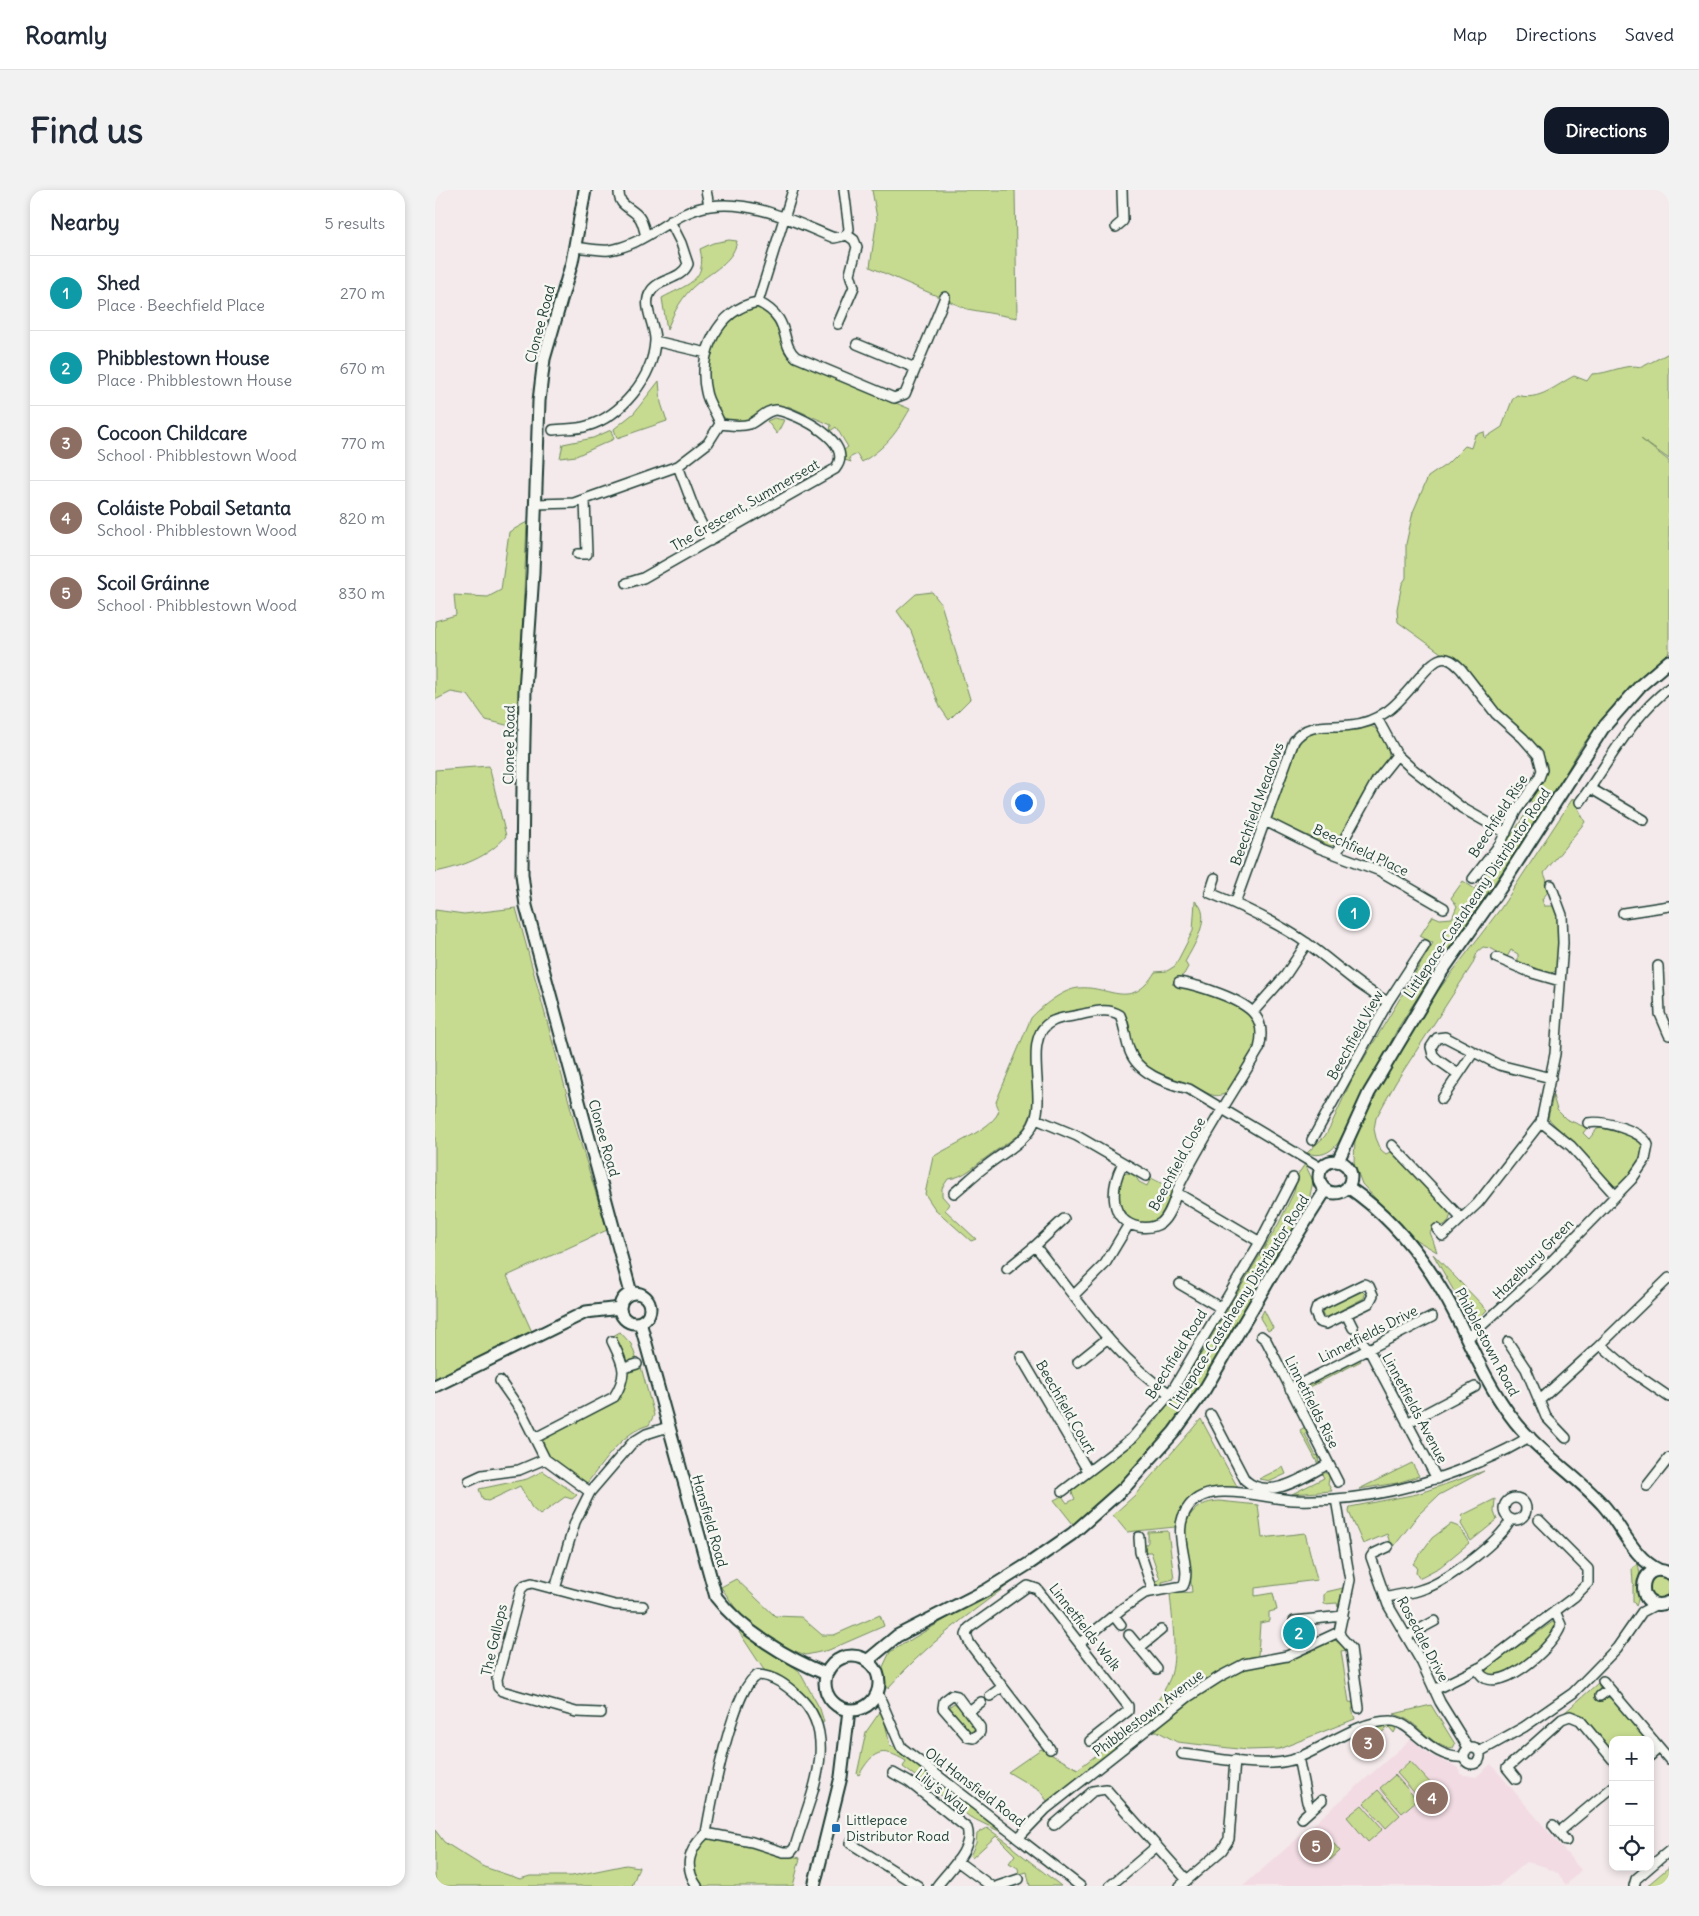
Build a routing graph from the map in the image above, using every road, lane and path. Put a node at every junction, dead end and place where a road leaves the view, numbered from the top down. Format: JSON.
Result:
{"nodes":[{"id":1,"x":585,"y":190,"type":"edge"},
{"id":2,"x":619,"y":190,"type":"edge"},
{"id":3,"x":706,"y":190,"type":"edge"},
{"id":4,"x":793,"y":190,"type":"edge"},
{"id":5,"x":844,"y":190,"type":"edge"},
{"id":6,"x":1122,"y":190,"type":"edge"},
{"id":7,"x":709,"y":206,"type":"junction"},
{"id":8,"x":784,"y":218,"type":"junction"},
{"id":9,"x":670,"y":221,"type":"junction"},
{"id":10,"x":1116,"y":227,"type":"dead end"},
{"id":11,"x":847,"y":235,"type":"junction"},
{"id":12,"x":646,"y":236,"type":"junction"},
{"id":13,"x":575,"y":247,"type":"junction"},
{"id":14,"x":945,"y":297,"type":"dead end"},
{"id":15,"x":758,"y":302,"type":"junction"},
{"id":16,"x":838,"y":324,"type":"dead end"},
{"id":17,"x":655,"y":341,"type":"junction"},
{"id":18,"x":857,"y":344,"type":"dead end"},
{"id":19,"x":707,"y":353,"type":"junction"},
{"id":20,"x":915,"y":368,"type":"junction"},
{"id":21,"x":720,"y":424,"type":"junction"},
{"id":22,"x":553,"y":430,"type":"dead end"},
{"id":23,"x":678,"y":466,"type":"junction"},
{"id":24,"x":585,"y":500,"type":"junction"},
{"id":25,"x":536,"y":504,"type":"junction"},
{"id":26,"x":711,"y":541,"type":"junction"},
{"id":27,"x":578,"y":554,"type":"dead end"},
{"id":28,"x":627,"y":583,"type":"dead end"},
{"id":29,"x":1443,"y":659,"type":"joint"},
{"id":30,"x":1669,"y":661,"type":"edge"},
{"id":31,"x":1669,"y":688,"type":"edge"},
{"id":32,"x":1377,"y":718,"type":"junction"},
{"id":33,"x":1397,"y":755,"type":"junction"},
{"id":34,"x":1590,"y":788,"type":"junction"},
{"id":35,"x":1580,"y":802,"type":"dead end"},
{"id":36,"x":1644,"y":820,"type":"dead end"},
{"id":37,"x":1265,"y":821,"type":"junction"},
{"id":38,"x":1506,"y":833,"type":"junction"},
{"id":39,"x":1336,"y":854,"type":"junction"},
{"id":40,"x":1215,"y":878,"type":"dead end"},
{"id":41,"x":1473,"y":879,"type":"dead end"},
{"id":42,"x":1551,"y":885,"type":"dead end"},
{"id":43,"x":1235,"y":903,"type":"junction"},
{"id":44,"x":1669,"y":906,"type":"edge"},
{"id":45,"x":1444,"y":908,"type":"dead end"},
{"id":46,"x":1623,"y":913,"type":"dead end"},
{"id":47,"x":1307,"y":943,"type":"junction"},
{"id":48,"x":1425,"y":945,"type":"dead end"},
{"id":49,"x":1497,"y":958,"type":"dead end"},
{"id":50,"x":1658,"y":966,"type":"dead end"},
{"id":51,"x":1560,"y":981,"type":"junction"},
{"id":52,"x":1179,"y":982,"type":"dead end"},
{"id":53,"x":1388,"y":1002,"type":"junction"},
{"id":54,"x":1253,"y":1012,"type":"junction"},
{"id":55,"x":1669,"y":1035,"type":"edge"},
{"id":56,"x":1473,"y":1053,"type":"junction"},
{"id":57,"x":1458,"y":1074,"type":"junction"},
{"id":58,"x":1551,"y":1078,"type":"junction"},
{"id":59,"x":1442,"y":1099,"type":"dead end"},
{"id":60,"x":1222,"y":1109,"type":"junction"},
{"id":61,"x":1036,"y":1119,"type":"junction"},
{"id":62,"x":1541,"y":1122,"type":"junction"},
{"id":63,"x":1588,"y":1123,"type":"dead end"},
{"id":64,"x":1312,"y":1140,"type":"dead end"},
{"id":65,"x":1392,"y":1146,"type":"dead end"},
{"id":66,"x":1338,"y":1161,"type":"junction"},
{"id":67,"x":1122,"y":1165,"type":"junction"},
{"id":68,"x":1321,"y":1168,"type":"junction"},
{"id":69,"x":1146,"y":1176,"type":"dead end"},
{"id":70,"x":1293,"y":1178,"type":"dead end"},
{"id":71,"x":1348,"y":1186,"type":"junction"},
{"id":72,"x":1325,"y":1191,"type":"junction"},
{"id":73,"x":954,"y":1193,"type":"dead end"},
{"id":74,"x":1177,"y":1193,"type":"junction"},
{"id":75,"x":1615,"y":1195,"type":"junction"},
{"id":76,"x":1461,"y":1218,"type":"junction"},
{"id":77,"x":1064,"y":1219,"type":"dead end"},
{"id":78,"x":1129,"y":1224,"type":"junction"},
{"id":79,"x":1437,"y":1229,"type":"dead end"},
{"id":80,"x":1260,"y":1242,"type":"junction"},
{"id":81,"x":1035,"y":1246,"type":"junction"},
{"id":82,"x":1007,"y":1269,"type":"dead end"},
{"id":83,"x":1669,"y":1279,"type":"edge"},
{"id":84,"x":1181,"y":1284,"type":"dead end"},
{"id":85,"x":631,"y":1293,"type":"junction"},
{"id":86,"x":1074,"y":1295,"type":"junction"},
{"id":87,"x":620,"y":1308,"type":"junction"},
{"id":88,"x":1221,"y":1308,"type":"junction"},
{"id":89,"x":1346,"y":1314,"type":"junction"},
{"id":90,"x":1432,"y":1317,"type":"dead end"},
{"id":91,"x":640,"y":1322,"type":"junction"},
{"id":92,"x":1353,"y":1328,"type":"dead end"},
{"id":93,"x":1261,"y":1336,"type":"dead end"},
{"id":94,"x":1108,"y":1338,"type":"junction"},
{"id":95,"x":1359,"y":1338,"type":"dead end"},
{"id":96,"x":1467,"y":1339,"type":"junction"},
{"id":97,"x":612,"y":1341,"type":"dead end"},
{"id":98,"x":1508,"y":1342,"type":"dead end"},
{"id":99,"x":1601,"y":1345,"type":"junction"},
{"id":100,"x":1369,"y":1350,"type":"junction"},
{"id":101,"x":1021,"y":1357,"type":"dead end"},
{"id":102,"x":1078,"y":1362,"type":"dead end"},
{"id":103,"x":637,"y":1364,"type":"dead end"},
{"id":104,"x":625,"y":1368,"type":"junction"},
{"id":105,"x":500,"y":1381,"type":"dead end"},
{"id":106,"x":435,"y":1386,"type":"edge"},
{"id":107,"x":1475,"y":1387,"type":"dead end"},
{"id":108,"x":1291,"y":1389,"type":"junction"},
{"id":109,"x":1170,"y":1394,"type":"junction"},
{"id":110,"x":1669,"y":1398,"type":"edge"},
{"id":111,"x":1540,"y":1400,"type":"junction"},
{"id":112,"x":1211,"y":1414,"type":"dead end"},
{"id":113,"x":1407,"y":1423,"type":"junction"},
{"id":114,"x":668,"y":1427,"type":"junction"},
{"id":115,"x":1530,"y":1436,"type":"junction"},
{"id":116,"x":535,"y":1438,"type":"junction"},
{"id":117,"x":1566,"y":1438,"type":"dead end"},
{"id":118,"x":545,"y":1459,"type":"junction"},
{"id":119,"x":1668,"y":1463,"type":"edge"},
{"id":120,"x":1328,"y":1464,"type":"junction"},
{"id":121,"x":1087,"y":1471,"type":"junction"},
{"id":122,"x":1437,"y":1479,"type":"junction"},
{"id":123,"x":469,"y":1480,"type":"dead end"},
{"id":124,"x":1338,"y":1482,"type":"dead end"},
{"id":125,"x":1647,"y":1486,"type":"dead end"},
{"id":126,"x":1063,"y":1491,"type":"dead end"},
{"id":127,"x":590,"y":1492,"type":"junction"},
{"id":128,"x":1336,"y":1500,"type":"junction"},
{"id":129,"x":1511,"y":1519,"type":"dead end"},
{"id":130,"x":1539,"y":1520,"type":"dead end"},
{"id":131,"x":1139,"y":1537,"type":"dead end"},
{"id":132,"x":1388,"y":1547,"type":"dead end"},
{"id":133,"x":1641,"y":1556,"type":"junction"},
{"id":134,"x":1664,"y":1571,"type":"edge"},
{"id":135,"x":1643,"y":1585,"type":"junction"},
{"id":136,"x":555,"y":1589,"type":"junction"},
{"id":137,"x":1153,"y":1591,"type":"junction"},
{"id":138,"x":1385,"y":1598,"type":"junction"},
{"id":139,"x":1665,"y":1605,"type":"edge"},
{"id":140,"x":643,"y":1606,"type":"dead end"},
{"id":141,"x":1555,"y":1611,"type":"junction"},
{"id":142,"x":1642,"y":1612,"type":"junction"},
{"id":143,"x":1114,"y":1616,"type":"junction"},
{"id":144,"x":1343,"y":1616,"type":"junction"},
{"id":145,"x":1294,"y":1621,"type":"dead end"},
{"id":146,"x":1435,"y":1621,"type":"dead end"},
{"id":147,"x":1121,"y":1625,"type":"dead end"},
{"id":148,"x":1161,"y":1630,"type":"dead end"},
{"id":149,"x":1339,"y":1632,"type":"junction"},
{"id":150,"x":1129,"y":1635,"type":"dead end"},
{"id":151,"x":1407,"y":1636,"type":"junction"},
{"id":152,"x":1080,"y":1644,"type":"junction"},
{"id":153,"x":1139,"y":1648,"type":"junction"},
{"id":154,"x":867,"y":1660,"type":"junction"},
{"id":155,"x":1157,"y":1669,"type":"dead end"},
{"id":156,"x":1478,"y":1670,"type":"junction"},
{"id":157,"x":827,"y":1674,"type":"junction"},
{"id":158,"x":1002,"y":1687,"type":"junction"},
{"id":159,"x":1434,"y":1690,"type":"junction"},
{"id":160,"x":877,"y":1692,"type":"junction"},
{"id":161,"x":990,"y":1696,"type":"dead end"},
{"id":162,"x":1600,"y":1696,"type":"dead end"},
{"id":163,"x":981,"y":1702,"type":"dead end"},
{"id":164,"x":1359,"y":1708,"type":"dead end"},
{"id":165,"x":849,"y":1710,"type":"junction"},
{"id":166,"x":969,"y":1711,"type":"junction"},
{"id":167,"x":601,"y":1714,"type":"dead end"},
{"id":168,"x":1090,"y":1741,"type":"dead end"},
{"id":169,"x":1659,"y":1748,"type":"junction"},
{"id":170,"x":1469,"y":1749,"type":"junction"},
{"id":171,"x":1050,"y":1750,"type":"dead end"},
{"id":172,"x":1479,"y":1752,"type":"junction"},
{"id":173,"x":1654,"y":1752,"type":"edge"},
{"id":174,"x":1182,"y":1754,"type":"dead end"},
{"id":175,"x":1609,"y":1755,"type":"edge"},
{"id":176,"x":1298,"y":1757,"type":"junction"},
{"id":177,"x":1464,"y":1758,"type":"junction"},
{"id":178,"x":1669,"y":1758,"type":"edge"},
{"id":179,"x":1235,"y":1760,"type":"junction"},
{"id":180,"x":893,"y":1773,"type":"dead end"},
{"id":181,"x":1516,"y":1779,"type":"dead end"},
{"id":182,"x":1609,"y":1790,"type":"edge"},
{"id":183,"x":1322,"y":1800,"type":"dead end"},
{"id":184,"x":1311,"y":1810,"type":"junction"},
{"id":185,"x":1302,"y":1818,"type":"dead end"},
{"id":186,"x":1054,"y":1825,"type":"dead end"},
{"id":187,"x":706,"y":1833,"type":"junction"},
{"id":188,"x":1019,"y":1837,"type":"junction"},
{"id":189,"x":1565,"y":1841,"type":"dead end"},
{"id":190,"x":850,"y":1843,"type":"dead end"},
{"id":191,"x":1157,"y":1846,"type":"junction"},
{"id":192,"x":1669,"y":1851,"type":"edge"},
{"id":193,"x":957,"y":1860,"type":"junction"},
{"id":194,"x":1654,"y":1864,"type":"edge"},
{"id":195,"x":1645,"y":1871,"type":"edge"},
{"id":196,"x":1019,"y":1879,"type":"dead end"},
{"id":197,"x":1183,"y":1883,"type":"edge"},
{"id":198,"x":697,"y":1886,"type":"edge"},
{"id":199,"x":814,"y":1886,"type":"edge"},
{"id":200,"x":918,"y":1886,"type":"edge"},
{"id":201,"x":937,"y":1886,"type":"edge"},
{"id":202,"x":991,"y":1886,"type":"edge"},
{"id":203,"x":998,"y":1886,"type":"edge"},
{"id":204,"x":1080,"y":1886,"type":"edge"},
{"id":205,"x":1110,"y":1886,"type":"edge"},
{"id":206,"x":1634,"y":1886,"type":"edge"}],
"edges":[{"from":1,"to":13,"type":"street","name":"Clonee Road"},
{"from":2,"to":12,"type":"street"},
{"from":3,"to":7,"type":"street"},
{"from":4,"to":8,"type":"street"},
{"from":5,"to":11,"type":"street"},
{"from":6,"to":10,"type":"street"},
{"from":7,"to":8,"type":"street"},
{"from":7,"to":9,"type":"street"},
{"from":8,"to":11,"type":"street"},
{"from":8,"to":15,"type":"street"},
{"from":9,"to":12,"type":"street"},
{"from":9,"to":17,"type":"street"},
{"from":11,"to":16,"type":"street"},
{"from":12,"to":13,"type":"street"},
{"from":13,"to":25,"type":"street","name":"Clonee Road"},
{"from":14,"to":20,"type":"street"},
{"from":15,"to":19,"type":"street"},
{"from":15,"to":20,"type":"street"},
{"from":17,"to":19,"type":"street"},
{"from":17,"to":22,"type":"street"},
{"from":18,"to":20,"type":"street"},
{"from":19,"to":21,"type":"street"},
{"from":21,"to":23,"type":"street"},
{"from":21,"to":26,"type":"street","name":"The Crescent, Summerseat"},
{"from":23,"to":24,"type":"street"},
{"from":23,"to":26,"type":"street"},
{"from":24,"to":25,"type":"street"},
{"from":24,"to":27,"type":"street"},
{"from":25,"to":85,"type":"street","name":"Clonee Road"},
{"from":26,"to":28,"type":"street","name":"The Crescent, Summerseat"},
{"from":29,"to":32,"type":"street","name":"Beechfield Meadows"},
{"from":29,"to":38,"type":"street","name":"Beechfield Rise"},
{"from":30,"to":66,"type":"street","name":"Littlepace-Castaheany Distributor Road"},
{"from":31,"to":34,"type":"street"},
{"from":32,"to":33,"type":"street"},
{"from":32,"to":37,"type":"street","name":"Beechfield Meadows"},
{"from":33,"to":38,"type":"street"},
{"from":33,"to":39,"type":"street"},
{"from":34,"to":35,"type":"street"},
{"from":34,"to":36,"type":"street"},
{"from":37,"to":39,"type":"street","name":"Beechfield Place"},
{"from":37,"to":43,"type":"street","name":"Beechfield Meadows"},
{"from":38,"to":41,"type":"street","name":"Beechfield Rise"},
{"from":39,"to":45,"type":"street","name":"Beechfield Place"},
{"from":40,"to":43,"type":"street"},
{"from":42,"to":51,"type":"street"},
{"from":43,"to":47,"type":"street"},
{"from":44,"to":46,"type":"street"},
{"from":47,"to":53,"type":"street"},
{"from":47,"to":54,"type":"street"},
{"from":48,"to":53,"type":"street","name":"Beechfield View"},
{"from":49,"to":51,"type":"street"},
{"from":50,"to":55,"type":"street"},
{"from":51,"to":58,"type":"street"},
{"from":52,"to":54,"type":"street"},
{"from":53,"to":64,"type":"street","name":"Beechfield View"},
{"from":54,"to":60,"type":"street","name":"Beechfield Close"},
{"from":56,"to":57,"type":"street"},
{"from":56,"to":57,"type":"street"},
{"from":56,"to":58,"type":"street"},
{"from":57,"to":59,"type":"street"},
{"from":58,"to":62,"type":"street"},
{"from":60,"to":61,"type":"street"},
{"from":60,"to":68,"type":"street"},
{"from":60,"to":74,"type":"street","name":"Beechfield Close"},
{"from":61,"to":67,"type":"street","name":"Beechfield Close"},
{"from":61,"to":73,"type":"street"},
{"from":62,"to":75,"type":"street"},
{"from":62,"to":76,"type":"street"},
{"from":63,"to":75,"type":"street","name":"Hazelbury Green"},
{"from":65,"to":76,"type":"street"},
{"from":66,"to":68,"type":"street"},
{"from":66,"to":71,"type":"street"},
{"from":67,"to":69,"type":"street","name":"Beechfield Close"},
{"from":67,"to":78,"type":"street"},
{"from":68,"to":72,"type":"street"},
{"from":70,"to":80,"type":"street","name":"Beechfield Road"},
{"from":71,"to":72,"type":"street"},
{"from":71,"to":96,"type":"street","name":"Phibblestown Road"},
{"from":72,"to":154,"type":"street","name":"Littlepace-Castaheany Distributor Road"},
{"from":74,"to":78,"type":"street","name":"Beechfield Close"},
{"from":74,"to":80,"type":"street"},
{"from":75,"to":96,"type":"street","name":"Hazelbury Green"},
{"from":76,"to":79,"type":"street"},
{"from":77,"to":81,"type":"street"},
{"from":78,"to":86,"type":"street"},
{"from":80,"to":88,"type":"street","name":"Beechfield Road"},
{"from":81,"to":82,"type":"street"},
{"from":81,"to":86,"type":"street"},
{"from":83,"to":99,"type":"street"},
{"from":84,"to":88,"type":"street","name":"Beechfield Road"},
{"from":85,"to":87,"type":"street"},
{"from":85,"to":91,"type":"street"},
{"from":86,"to":94,"type":"street"},
{"from":87,"to":91,"type":"street"},
{"from":87,"to":106,"type":"street"},
{"from":88,"to":109,"type":"street","name":"Beechfield Road"},
{"from":89,"to":89,"type":"street"},
{"from":89,"to":92,"type":"street"},
{"from":90,"to":100,"type":"street","name":"Linnetfields Drive"},
{"from":91,"to":114,"type":"street","name":"Hansfield Road"},
{"from":93,"to":108,"type":"street","name":"Linnetfields Rise"},
{"from":94,"to":102,"type":"street"},
{"from":94,"to":109,"type":"street"},
{"from":95,"to":100,"type":"street","name":"Linnetfields Avenue"},
{"from":96,"to":115,"type":"street","name":"Phibblestown Road"},
{"from":97,"to":104,"type":"street"},
{"from":98,"to":111,"type":"street"},
{"from":99,"to":110,"type":"street"},
{"from":99,"to":111,"type":"street"},
{"from":100,"to":108,"type":"street","name":"Linnetfields Drive"},
{"from":100,"to":113,"type":"street","name":"Linnetfields Avenue"},
{"from":101,"to":121,"type":"street","name":"Beechfield Court"},
{"from":103,"to":104,"type":"street"},
{"from":104,"to":116,"type":"street"},
{"from":105,"to":116,"type":"street"},
{"from":107,"to":113,"type":"street"},
{"from":108,"to":120,"type":"street","name":"Linnetfields Rise"},
{"from":109,"to":121,"type":"street","name":"Beechfield Road"},
{"from":111,"to":117,"type":"street"},
{"from":112,"to":120,"type":"street"},
{"from":113,"to":122,"type":"street","name":"Linnetfields Avenue"},
{"from":114,"to":127,"type":"street"},
{"from":114,"to":157,"type":"street","name":"Hansfield Road"},
{"from":115,"to":122,"type":"street"},
{"from":115,"to":133,"type":"street","name":"Phibblestown Road"},
{"from":116,"to":118,"type":"street"},
{"from":118,"to":123,"type":"street"},
{"from":118,"to":127,"type":"street"},
{"from":119,"to":125,"type":"street"},
{"from":120,"to":124,"type":"street","name":"Linnetfields Rise"},
{"from":121,"to":126,"type":"street","name":"Beechfield Road"},
{"from":122,"to":128,"type":"street"},
{"from":127,"to":136,"type":"street"},
{"from":128,"to":137,"type":"street"},
{"from":128,"to":144,"type":"street"},
{"from":129,"to":138,"type":"street"},
{"from":130,"to":141,"type":"street"},
{"from":131,"to":137,"type":"street"},
{"from":132,"to":138,"type":"street","name":"Rosedale Drive"},
{"from":133,"to":134,"type":"street","name":"Phibblestown Road"},
{"from":133,"to":135,"type":"street","name":"Phibblestown Road"},
{"from":134,"to":135,"type":"street"},
{"from":135,"to":139,"type":"street"},
{"from":135,"to":142,"type":"street"},
{"from":136,"to":140,"type":"street","name":"The Gallops"},
{"from":136,"to":167,"type":"street","name":"The Gallops"},
{"from":137,"to":143,"type":"street"},
{"from":138,"to":151,"type":"street","name":"Rosedale Drive"},
{"from":139,"to":142,"type":"street"},
{"from":141,"to":156,"type":"street"},
{"from":141,"to":156,"type":"street"},
{"from":142,"to":172,"type":"street"},
{"from":143,"to":147,"type":"street"},
{"from":143,"to":152,"type":"street"},
{"from":144,"to":145,"type":"street"},
{"from":144,"to":149,"type":"street"},
{"from":146,"to":151,"type":"street"},
{"from":148,"to":153,"type":"street"},
{"from":149,"to":164,"type":"street"},
{"from":149,"to":188,"type":"street","name":"Phibblestown Avenue"},
{"from":150,"to":153,"type":"street"},
{"from":151,"to":159,"type":"street","name":"Rosedale Drive"},
{"from":152,"to":158,"type":"street","name":"Linnetfields Walk"},
{"from":152,"to":168,"type":"street","name":"Linnetfields Walk"},
{"from":153,"to":155,"type":"street"},
{"from":154,"to":157,"type":"street"},
{"from":154,"to":160,"type":"street"},
{"from":156,"to":159,"type":"street"},
{"from":157,"to":165,"type":"street"},
{"from":158,"to":161,"type":"street"},
{"from":158,"to":171,"type":"street","name":"Linnetfields Walk"},
{"from":159,"to":170,"type":"street","name":"Rosedale Drive"},
{"from":160,"to":165,"type":"street"},
{"from":160,"to":188,"type":"street","name":"Old Hansfield Road"},
{"from":162,"to":169,"type":"street"},
{"from":163,"to":166,"type":"street"},
{"from":165,"to":199,"type":"street"},
{"from":166,"to":166,"type":"street"},
{"from":169,"to":173,"type":"street"},
{"from":169,"to":178,"type":"street"},
{"from":170,"to":172,"type":"street"},
{"from":170,"to":177,"type":"street"},
{"from":172,"to":177,"type":"street"},
{"from":174,"to":179,"type":"street"},
{"from":175,"to":181,"type":"street"},
{"from":176,"to":177,"type":"street"},
{"from":176,"to":179,"type":"street"},
{"from":176,"to":184,"type":"street"},
{"from":179,"to":197,"type":"street"},
{"from":180,"to":193,"type":"street","name":"Lily's Way"},
{"from":182,"to":189,"type":"street"},
{"from":183,"to":184,"type":"street"},
{"from":184,"to":185,"type":"street"},
{"from":186,"to":191,"type":"street"},
{"from":187,"to":187,"type":"street"},
{"from":187,"to":198,"type":"street"},
{"from":188,"to":204,"type":"street","name":"Old Hansfield Road"},
{"from":190,"to":200,"type":"street"},
{"from":191,"to":197,"type":"street"},
{"from":191,"to":205,"type":"street"},
{"from":192,"to":194,"type":"street"},
{"from":193,"to":201,"type":"street","name":"Lily's Way"},
{"from":193,"to":202,"type":"street"},
{"from":195,"to":206,"type":"street"},
{"from":196,"to":203,"type":"street"}]}
